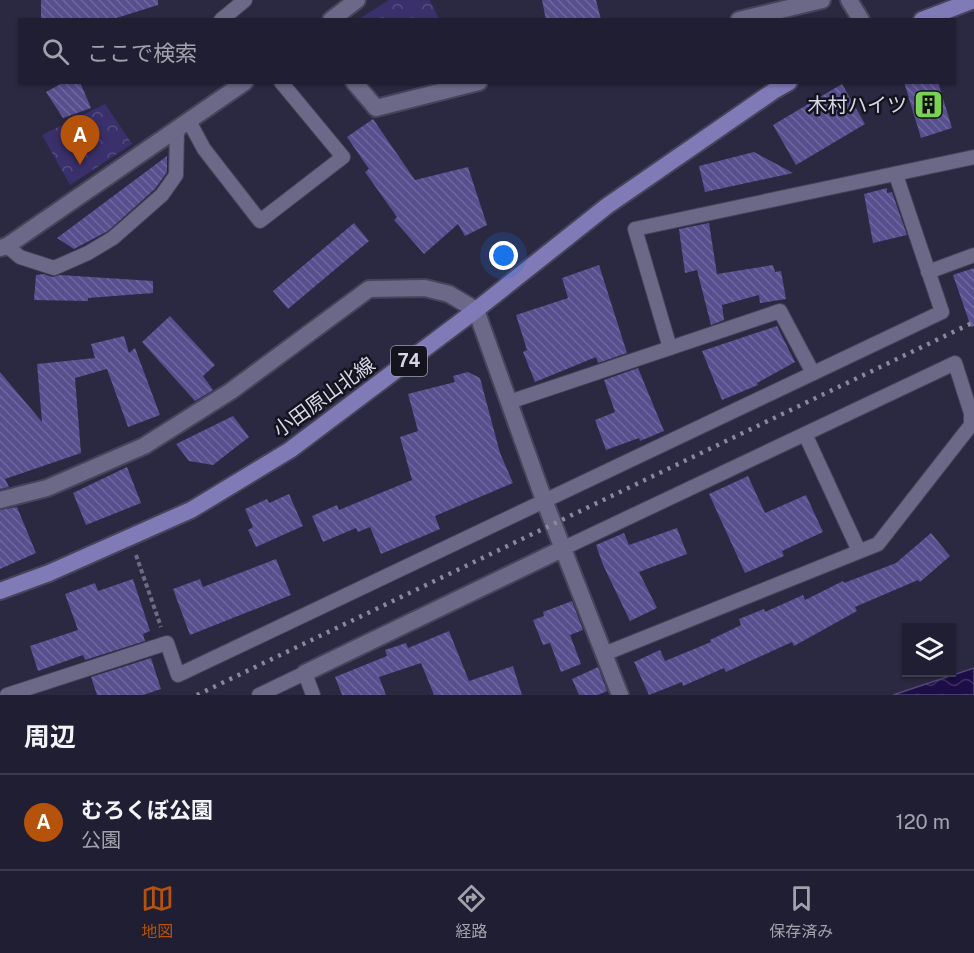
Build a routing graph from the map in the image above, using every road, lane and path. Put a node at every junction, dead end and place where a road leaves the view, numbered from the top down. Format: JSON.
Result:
{"nodes":[{"id":1,"x":244,"y":0,"type":"edge"},
{"id":2,"x":357,"y":0,"type":"edge"},
{"id":3,"x":822,"y":0,"type":"edge"},
{"id":4,"x":849,"y":0,"type":"edge"},
{"id":5,"x":974,"y":0,"type":"edge"},
{"id":6,"x":223,"y":18,"type":"edge"},
{"id":7,"x":334,"y":18,"type":"edge"},
{"id":8,"x":747,"y":18,"type":"edge"},
{"id":9,"x":860,"y":18,"type":"edge"},
{"id":10,"x":927,"y":18,"type":"edge"},
{"id":11,"x":242,"y":84,"type":"edge"},
{"id":12,"x":283,"y":84,"type":"edge"},
{"id":13,"x":356,"y":84,"type":"edge"},
{"id":14,"x":471,"y":84,"type":"edge"},
{"id":15,"x":786,"y":84,"type":"edge"},
{"id":16,"x":183,"y":126,"type":"junction"},
{"id":17,"x":974,"y":157,"type":"edge"},
{"id":18,"x":896,"y":175,"type":"junction"},
{"id":19,"x":4,"y":247,"type":"edge"},
{"id":20,"x":974,"y":255,"type":"edge"},
{"id":21,"x":928,"y":272,"type":"junction"},
{"id":22,"x":476,"y":310,"type":"junction"},
{"id":23,"x":670,"y":348,"type":"junction"},
{"id":24,"x":813,"y":373,"type":"junction"},
{"id":25,"x":509,"y":402,"type":"junction"},
{"id":26,"x":805,"y":434,"type":"junction"},
{"id":27,"x":0,"y":500,"type":"edge"},
{"id":28,"x":544,"y":500,"type":"junction"},
{"id":29,"x":130,"y":537,"type":"junction"},
{"id":30,"x":564,"y":548,"type":"junction"},
{"id":31,"x":859,"y":551,"type":"junction"},
{"id":32,"x":0,"y":591,"type":"edge"},
{"id":33,"x":166,"y":643,"type":"junction"},
{"id":34,"x":604,"y":654,"type":"junction"},
{"id":35,"x":305,"y":673,"type":"junction"},
{"id":36,"x":7,"y":695,"type":"edge"},
{"id":37,"x":259,"y":695,"type":"edge"},
{"id":38,"x":313,"y":695,"type":"edge"},
{"id":39,"x":620,"y":695,"type":"edge"}],
"edges":[{"from":1,"to":6,"type":"lane"},
{"from":2,"to":7,"type":"street"},
{"from":3,"to":8,"type":"street"},
{"from":4,"to":9,"type":"street"},
{"from":5,"to":10,"type":"main road"},
{"from":11,"to":16,"type":"street"},
{"from":12,"to":16,"type":"lane"},
{"from":13,"to":14,"type":"street"},
{"from":15,"to":22,"type":"main road","name":"小田原山北線","number":"74"},
{"from":16,"to":19,"type":"street"},
{"from":16,"to":19,"type":"lane"},
{"from":17,"to":18,"type":"lane"},
{"from":18,"to":21,"type":"lane"},
{"from":18,"to":23,"type":"lane"},
{"from":20,"to":21,"type":"lane"},
{"from":21,"to":24,"type":"lane"},
{"from":22,"to":25,"type":"street"},
{"from":22,"to":27,"type":"street"},
{"from":22,"to":29,"type":"main road","name":"小田原山北線","number":"74"},
{"from":23,"to":24,"type":"lane"},
{"from":23,"to":25,"type":"lane"},
{"from":24,"to":28,"type":"lane"},
{"from":25,"to":28,"type":"street"},
{"from":26,"to":30,"type":"lane"},
{"from":26,"to":31,"type":"lane"},
{"from":26,"to":31,"type":"lane"},
{"from":28,"to":30,"type":"street"},
{"from":28,"to":33,"type":"lane"},
{"from":29,"to":32,"type":"main road","name":"小田原山北線","number":"74"},
{"from":29,"to":33,"type":"path"},
{"from":30,"to":34,"type":"street"},
{"from":30,"to":35,"type":"street"},
{"from":31,"to":34,"type":"lane"},
{"from":33,"to":36,"type":"lane"},
{"from":34,"to":39,"type":"street"},
{"from":35,"to":37,"type":"lane"},
{"from":35,"to":38,"type":"lane"}]}
